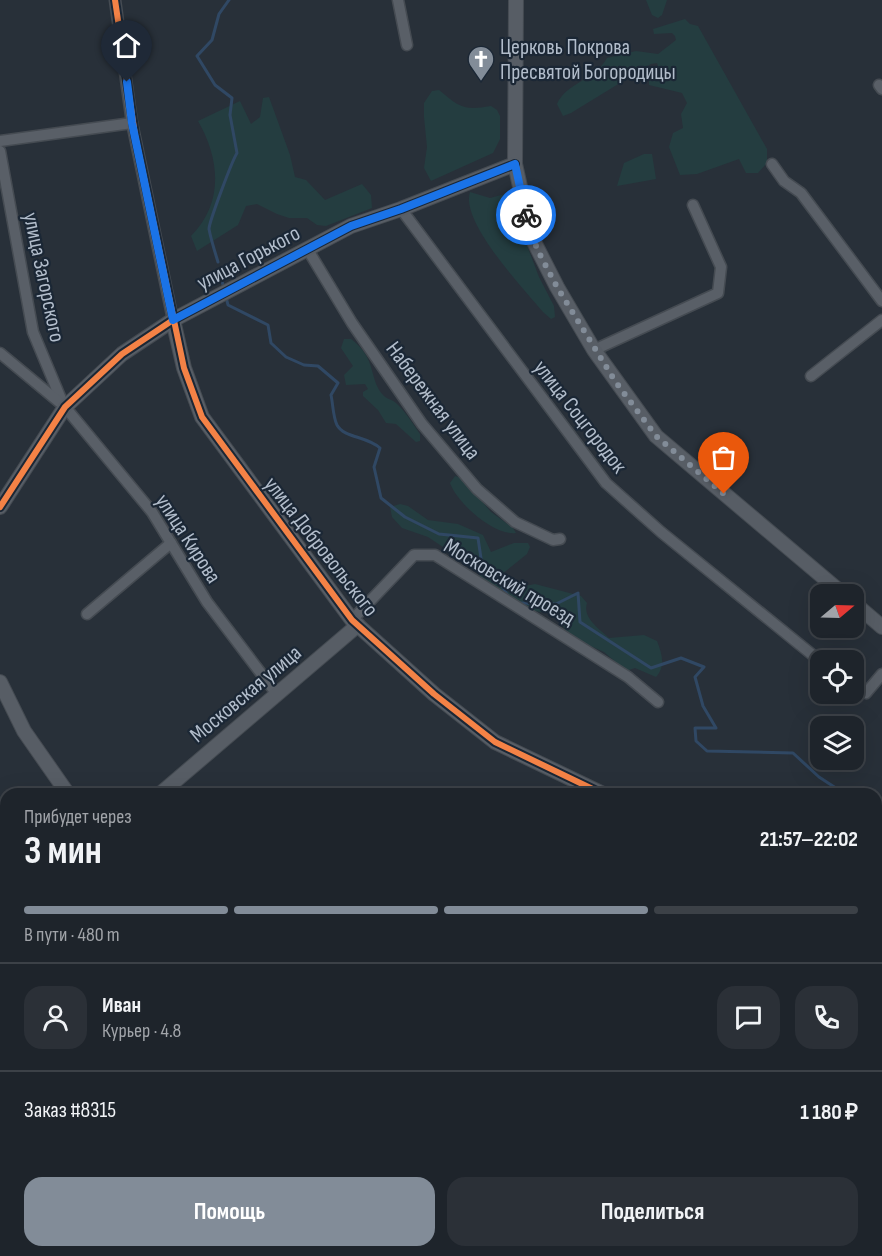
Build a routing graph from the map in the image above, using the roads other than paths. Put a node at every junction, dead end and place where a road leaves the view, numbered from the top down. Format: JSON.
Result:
{"nodes":[{"id":1,"x":116,"y":0,"type":"edge"},
{"id":2,"x":398,"y":0,"type":"edge"},
{"id":3,"x":516,"y":0,"type":"edge"},
{"id":4,"x":406,"y":45,"type":"dead end"},
{"id":5,"x":132,"y":123,"type":"junction"},
{"id":6,"x":0,"y":141,"type":"edge"},
{"id":7,"x":0,"y":151,"type":"edge"},
{"id":8,"x":515,"y":164,"type":"junction"},
{"id":9,"x":772,"y":164,"type":"dead end"},
{"id":10,"x":693,"y":205,"type":"dead end"},
{"id":11,"x":401,"y":209,"type":"junction"},
{"id":12,"x":308,"y":250,"type":"junction"},
{"id":13,"x":882,"y":301,"type":"edge"},
{"id":14,"x":173,"y":320,"type":"junction"},
{"id":15,"x":882,"y":320,"type":"edge"},
{"id":16,"x":594,"y":350,"type":"junction"},
{"id":17,"x":0,"y":353,"type":"edge"},
{"id":18,"x":811,"y":376,"type":"dead end"},
{"id":19,"x":65,"y":407,"type":"junction"},
{"id":20,"x":0,"y":507,"type":"edge"},
{"id":21,"x":560,"y":539,"type":"dead end"},
{"id":22,"x":171,"y":543,"type":"junction"},
{"id":23,"x":831,"y":584,"type":"edge"},
{"id":24,"x":864,"y":612,"type":"edge"},
{"id":25,"x":87,"y":614,"type":"dead end"},
{"id":26,"x":355,"y":622,"type":"junction"},
{"id":27,"x":882,"y":627,"type":"edge"},
{"id":28,"x":810,"y":653,"type":"edge"},
{"id":29,"x":882,"y":674,"type":"edge"},
{"id":30,"x":0,"y":682,"type":"edge"},
{"id":31,"x":864,"y":692,"type":"edge"},
{"id":32,"x":276,"y":693,"type":"junction"},
{"id":33,"x":658,"y":702,"type":"dead end"},
{"id":34,"x":64,"y":788,"type":"edge"},
{"id":35,"x":167,"y":788,"type":"edge"},
{"id":36,"x":591,"y":788,"type":"edge"}],
"edges":[{"from":1,"to":5,"type":"street"},
{"from":2,"to":4,"type":"street"},
{"from":3,"to":8,"type":"street"},
{"from":5,"to":6,"type":"street"},
{"from":5,"to":14,"type":"street"},
{"from":7,"to":19,"type":"street","name":"улица Загорского"},
{"from":8,"to":11,"type":"street","name":"улица Горького"},
{"from":8,"to":16,"type":"street"},
{"from":9,"to":13,"type":"street"},
{"from":10,"to":16,"type":"street"},
{"from":11,"to":12,"type":"street","name":"улица Горького"},
{"from":11,"to":28,"type":"street","name":"улица Соцгородок"},
{"from":12,"to":14,"type":"street","name":"улица Горького"},
{"from":12,"to":21,"type":"street","name":"Набережная улица"},
{"from":14,"to":19,"type":"street","name":"улица Горького"},
{"from":14,"to":26,"type":"street","name":"улица Добровольского"},
{"from":15,"to":18,"type":"street"},
{"from":16,"to":23,"type":"street"},
{"from":17,"to":19,"type":"street"},
{"from":19,"to":20,"type":"street","name":"улица Горького"},
{"from":19,"to":22,"type":"street","name":"улица Кирова"},
{"from":22,"to":25,"type":"street"},
{"from":22,"to":32,"type":"street","name":"улица Кирова"},
{"from":24,"to":27,"type":"street"},
{"from":26,"to":32,"type":"street","name":"Московская улица"},
{"from":26,"to":33,"type":"street","name":"Московский проезд"},
{"from":26,"to":36,"type":"street","name":"улица Добровольского"},
{"from":29,"to":31,"type":"street"},
{"from":30,"to":34,"type":"street"},
{"from":32,"to":35,"type":"street","name":"Московская улица"}]}
